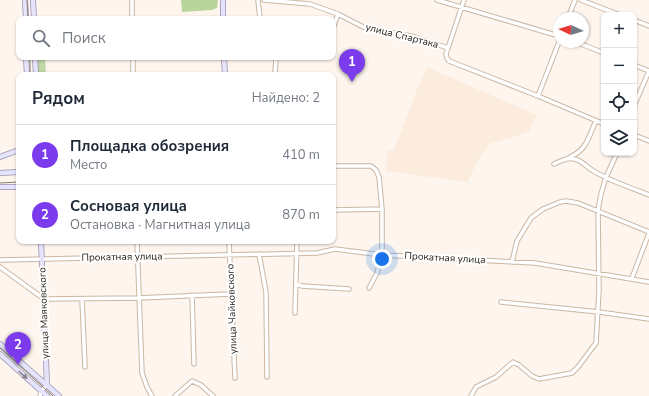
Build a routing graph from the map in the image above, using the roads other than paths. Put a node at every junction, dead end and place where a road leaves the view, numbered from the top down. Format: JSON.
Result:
{"nodes":[{"id":1,"x":25,"y":0,"type":"edge"},
{"id":2,"x":33,"y":0,"type":"edge"},
{"id":3,"x":132,"y":0,"type":"edge"},
{"id":4,"x":223,"y":0,"type":"edge"},
{"id":5,"x":258,"y":0,"type":"edge"},
{"id":6,"x":264,"y":0,"type":"edge"},
{"id":7,"x":437,"y":0,"type":"edge"},
{"id":8,"x":464,"y":0,"type":"edge"},
{"id":9,"x":575,"y":0,"type":"edge"},
{"id":10,"x":581,"y":0,"type":"edge"},
{"id":11,"x":462,"y":7,"type":"junction"},
{"id":12,"x":570,"y":12,"type":"edge"},
{"id":13,"x":612,"y":12,"type":"edge"},
{"id":14,"x":338,"y":14,"type":"junction"},
{"id":15,"x":26,"y":16,"type":"edge"},
{"id":16,"x":34,"y":16,"type":"edge"},
{"id":17,"x":132,"y":16,"type":"edge"},
{"id":18,"x":223,"y":16,"type":"edge"},
{"id":19,"x":260,"y":16,"type":"edge"},
{"id":20,"x":336,"y":20,"type":"edge"},
{"id":21,"x":637,"y":21,"type":"edge"},
{"id":22,"x":649,"y":26,"type":"edge"},
{"id":23,"x":553,"y":34,"type":"edge"},
{"id":24,"x":589,"y":47,"type":"edge"},
{"id":25,"x":448,"y":48,"type":"junction"},
{"id":26,"x":557,"y":48,"type":"edge"},
{"id":27,"x":601,"y":52,"type":"edge"},
{"id":28,"x":26,"y":60,"type":"edge"},
{"id":29,"x":35,"y":60,"type":"edge"},
{"id":30,"x":133,"y":60,"type":"edge"},
{"id":31,"x":224,"y":60,"type":"edge"},
{"id":32,"x":276,"y":60,"type":"edge"},
{"id":33,"x":637,"y":66,"type":"edge"},
{"id":34,"x":649,"y":71,"type":"edge"},
{"id":35,"x":27,"y":72,"type":"edge"},
{"id":36,"x":36,"y":72,"type":"edge"},
{"id":37,"x":133,"y":72,"type":"edge"},
{"id":38,"x":224,"y":72,"type":"edge"},
{"id":39,"x":275,"y":72,"type":"edge"},
{"id":40,"x":538,"y":96,"type":"junction"},
{"id":41,"x":637,"y":99,"type":"edge"},
{"id":42,"x":596,"y":121,"type":"junction"},
{"id":43,"x":601,"y":123,"type":"edge"},
{"id":44,"x":637,"y":136,"type":"edge"},
{"id":45,"x":649,"y":141,"type":"edge"},
{"id":46,"x":16,"y":151,"type":"edge"},
{"id":47,"x":616,"y":156,"type":"edge"},
{"id":48,"x":0,"y":157,"type":"edge"},
{"id":49,"x":567,"y":158,"type":"junction"},
{"id":50,"x":554,"y":164,"type":"dead end"},
{"id":51,"x":336,"y":166,"type":"edge"},
{"id":52,"x":16,"y":172,"type":"edge"},
{"id":53,"x":0,"y":173,"type":"edge"},
{"id":54,"x":606,"y":177,"type":"junction"},
{"id":55,"x":0,"y":187,"type":"edge"},
{"id":56,"x":16,"y":187,"type":"edge"},
{"id":57,"x":649,"y":195,"type":"edge"},
{"id":58,"x":382,"y":209,"type":"junction"},
{"id":59,"x":336,"y":210,"type":"edge"},
{"id":60,"x":598,"y":210,"type":"junction"},
{"id":61,"x":649,"y":232,"type":"edge"},
{"id":62,"x":41,"y":244,"type":"edge"},
{"id":63,"x":137,"y":244,"type":"edge"},
{"id":64,"x":229,"y":244,"type":"edge"},
{"id":65,"x":297,"y":244,"type":"edge"},
{"id":66,"x":260,"y":254,"type":"junction"},
{"id":67,"x":296,"y":254,"type":"junction"},
{"id":68,"x":230,"y":255,"type":"junction"},
{"id":69,"x":382,"y":255,"type":"junction"},
{"id":70,"x":137,"y":257,"type":"junction"},
{"id":71,"x":42,"y":259,"type":"junction"},
{"id":72,"x":0,"y":260,"type":"edge"},
{"id":73,"x":512,"y":262,"type":"junction"},
{"id":74,"x":0,"y":267,"type":"edge"},
{"id":75,"x":599,"y":273,"type":"junction"},
{"id":76,"x":632,"y":278,"type":"junction"},
{"id":77,"x":649,"y":282,"type":"edge"},
{"id":78,"x":296,"y":284,"type":"junction"},
{"id":79,"x":369,"y":288,"type":"dead end"},
{"id":80,"x":349,"y":289,"type":"dead end"},
{"id":81,"x":230,"y":294,"type":"junction"},
{"id":82,"x":192,"y":295,"type":"junction"},
{"id":83,"x":138,"y":298,"type":"junction"},
{"id":84,"x":44,"y":299,"type":"junction"},
{"id":85,"x":82,"y":299,"type":"junction"},
{"id":86,"x":501,"y":302,"type":"dead end"},
{"id":87,"x":598,"y":312,"type":"junction"},
{"id":88,"x":295,"y":313,"type":"dead end"},
{"id":89,"x":649,"y":319,"type":"edge"},
{"id":90,"x":0,"y":344,"type":"edge"},
{"id":91,"x":0,"y":354,"type":"edge"},
{"id":92,"x":194,"y":364,"type":"dead end"},
{"id":93,"x":85,"y":367,"type":"dead end"},
{"id":94,"x":267,"y":377,"type":"dead end"},
{"id":95,"x":234,"y":378,"type":"dead end"},
{"id":96,"x":47,"y":385,"type":"junction"},
{"id":97,"x":41,"y":394,"type":"edge"},
{"id":98,"x":46,"y":396,"type":"edge"},
{"id":99,"x":59,"y":396,"type":"edge"},
{"id":100,"x":152,"y":396,"type":"edge"},
{"id":101,"x":175,"y":396,"type":"edge"},
{"id":102,"x":213,"y":396,"type":"edge"},
{"id":103,"x":471,"y":396,"type":"edge"}],
"edges":[{"from":1,"to":15,"type":"main road"},
{"from":2,"to":16,"type":"main road"},
{"from":3,"to":17,"type":"street"},
{"from":4,"to":18,"type":"main road"},
{"from":5,"to":19,"type":"street"},
{"from":6,"to":14,"type":"street","name":"улица Спартака"},
{"from":7,"to":11,"type":"street"},
{"from":8,"to":11,"type":"street"},
{"from":9,"to":12,"type":"street"},
{"from":10,"to":13,"type":"street"},
{"from":11,"to":23,"type":"street"},
{"from":11,"to":25,"type":"street"},
{"from":14,"to":20,"type":"street"},
{"from":14,"to":25,"type":"street","name":"улица Спартака"},
{"from":21,"to":22,"type":"street"},
{"from":24,"to":27,"type":"street"},
{"from":25,"to":40,"type":"street"},
{"from":26,"to":40,"type":"street"},
{"from":28,"to":35,"type":"main road"},
{"from":29,"to":36,"type":"main road"},
{"from":30,"to":37,"type":"street"},
{"from":31,"to":38,"type":"main road"},
{"from":32,"to":39,"type":"street"},
{"from":33,"to":34,"type":"street"},
{"from":34,"to":41,"type":"street"},
{"from":40,"to":42,"type":"street"},
{"from":42,"to":43,"type":"street"},
{"from":42,"to":49,"type":"street"},
{"from":44,"to":45,"type":"street"},
{"from":46,"to":48,"type":"main road"},
{"from":47,"to":54,"type":"street"},
{"from":49,"to":50,"type":"street"},
{"from":49,"to":54,"type":"street"},
{"from":51,"to":58,"type":"street"},
{"from":52,"to":53,"type":"main road"},
{"from":54,"to":57,"type":"street"},
{"from":54,"to":60,"type":"street"},
{"from":55,"to":56,"type":"main road"},
{"from":58,"to":59,"type":"street"},
{"from":58,"to":69,"type":"street"},
{"from":60,"to":61,"type":"street"},
{"from":60,"to":73,"type":"street"},
{"from":60,"to":75,"type":"street"},
{"from":61,"to":76,"type":"street"},
{"from":62,"to":71,"type":"main road","name":"улица Маяковского"},
{"from":63,"to":70,"type":"street"},
{"from":64,"to":68,"type":"street","name":"улица Чайковского"},
{"from":65,"to":67,"type":"street"},
{"from":66,"to":67,"type":"street","name":"Прокатная улица"},
{"from":66,"to":68,"type":"street","name":"Прокатная улица"},
{"from":66,"to":94,"type":"street"},
{"from":67,"to":69,"type":"street","name":"Прокатная улица"},
{"from":67,"to":78,"type":"street"},
{"from":68,"to":70,"type":"street","name":"Прокатная улица"},
{"from":68,"to":81,"type":"street","name":"улица Чайковского"},
{"from":69,"to":73,"type":"street","name":"Прокатная улица"},
{"from":69,"to":79,"type":"street"},
{"from":70,"to":71,"type":"street","name":"Прокатная улица"},
{"from":70,"to":83,"type":"street"},
{"from":71,"to":72,"type":"street","name":"Прокатная улица"},
{"from":71,"to":84,"type":"main road","name":"улица Маяковского"},
{"from":73,"to":75,"type":"street","name":"Прокатная улица"},
{"from":74,"to":84,"type":"street"},
{"from":75,"to":76,"type":"street","name":"Прокатная улица"},
{"from":75,"to":87,"type":"street"},
{"from":76,"to":77,"type":"street","name":"Прокатная улица"},
{"from":78,"to":80,"type":"street"},
{"from":78,"to":88,"type":"street"},
{"from":81,"to":82,"type":"street"},
{"from":81,"to":95,"type":"street","name":"улица Чайковского"},
{"from":82,"to":83,"type":"street"},
{"from":82,"to":92,"type":"street"},
{"from":83,"to":85,"type":"street"},
{"from":83,"to":100,"type":"street"},
{"from":84,"to":85,"type":"street"},
{"from":84,"to":96,"type":"main road","name":"улица Маяковского"},
{"from":85,"to":93,"type":"street"},
{"from":86,"to":87,"type":"street"},
{"from":87,"to":89,"type":"street"},
{"from":87,"to":103,"type":"street"},
{"from":90,"to":96,"type":"main road"},
{"from":91,"to":97,"type":"main road","one_way":true},
{"from":96,"to":97,"type":"street"},
{"from":96,"to":99,"type":"main road"},
{"from":97,"to":98,"type":"main road"},
{"from":101,"to":102,"type":"street"}]}
